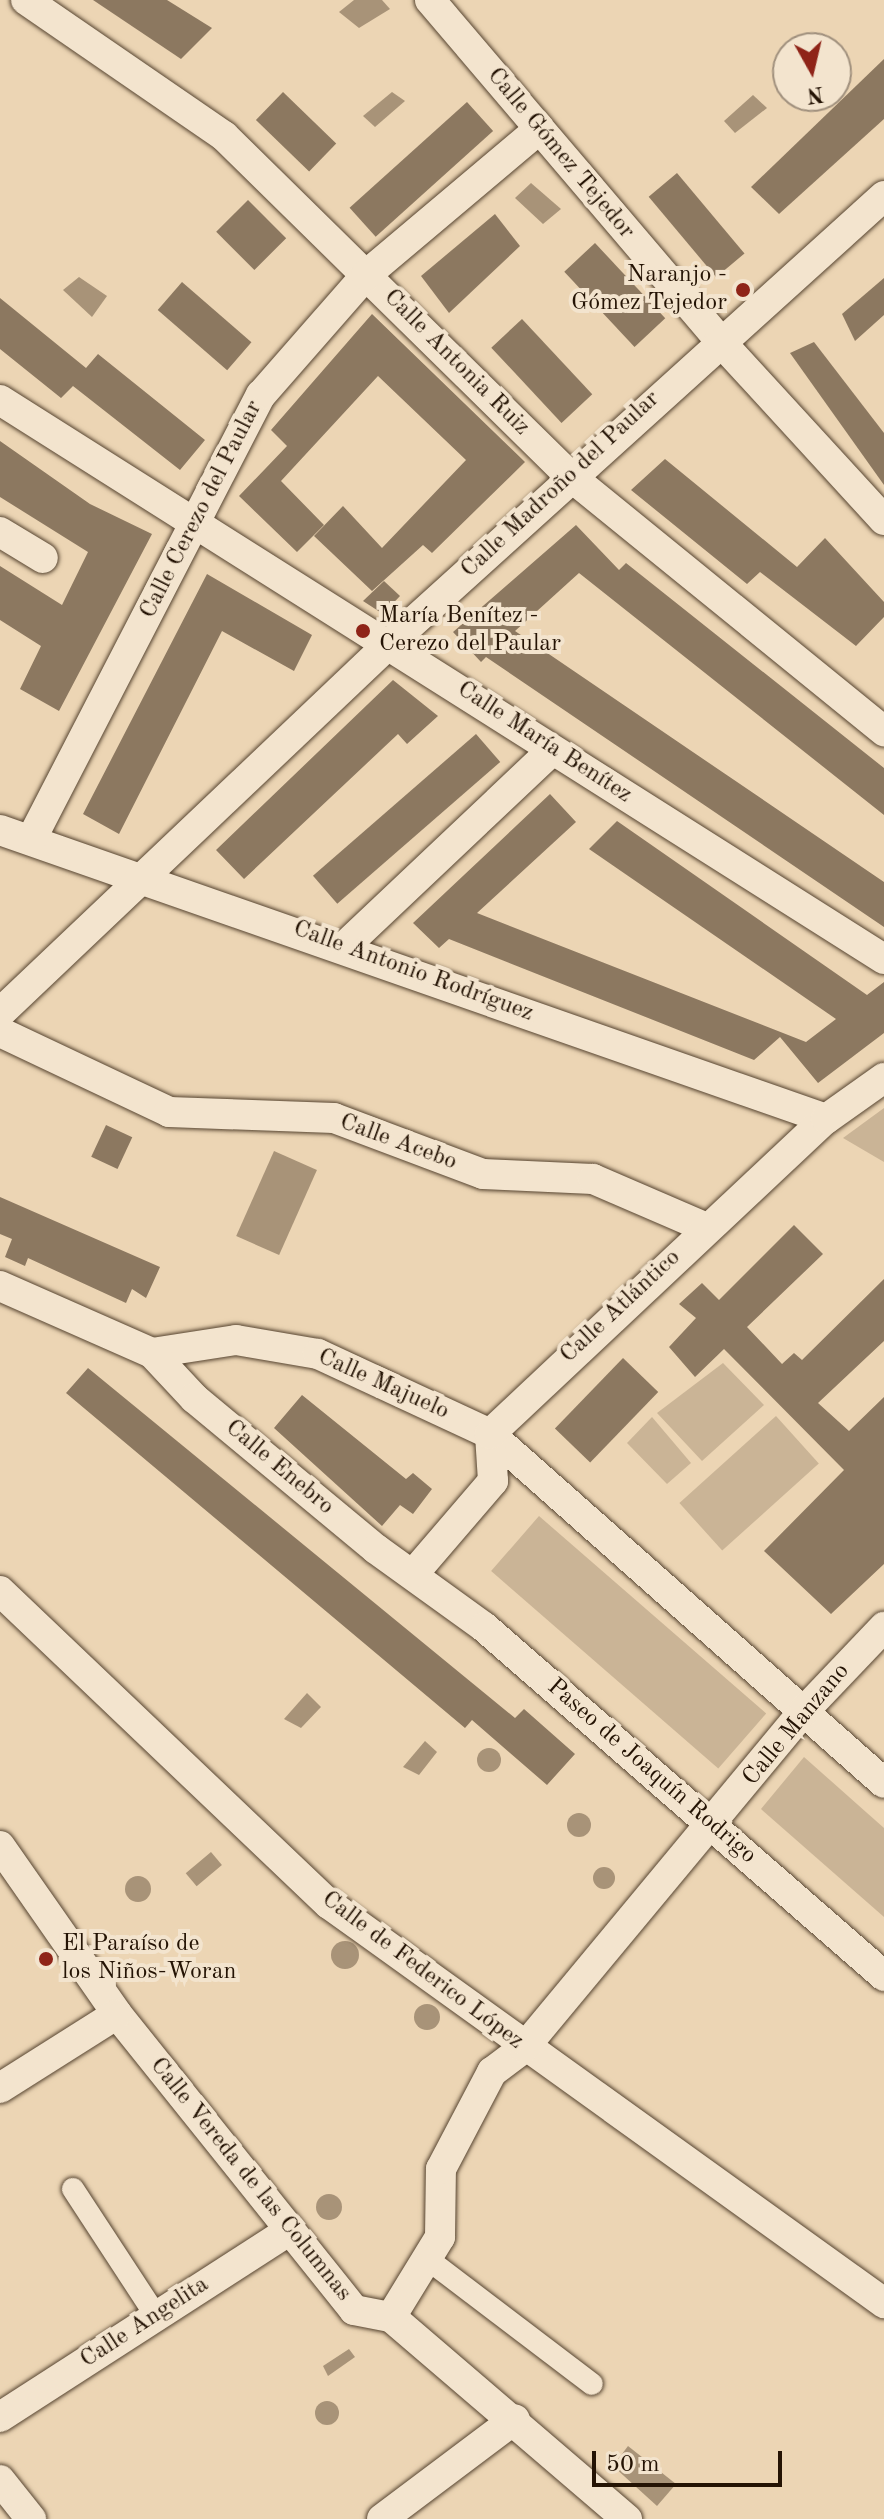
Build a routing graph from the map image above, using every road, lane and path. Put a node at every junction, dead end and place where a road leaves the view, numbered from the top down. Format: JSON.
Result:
{"nodes":[{"id":1,"x":26,"y":0,"type":"edge"},
{"id":2,"x":430,"y":0,"type":"edge"},
{"id":3,"x":538,"y":130,"type":"junction"},
{"id":4,"x":884,"y":196,"type":"edge"},
{"id":5,"x":366,"y":275,"type":"junction"},
{"id":6,"x":719,"y":340,"type":"junction"},
{"id":7,"x":0,"y":400,"type":"edge"},
{"id":8,"x":570,"y":476,"type":"junction"},
{"id":9,"x":884,"y":520,"type":"edge"},
{"id":10,"x":196,"y":522,"type":"junction"},
{"id":11,"x":0,"y":532,"type":"edge"},
{"id":12,"x":43,"y":558,"type":"dead end"},
{"id":13,"x":391,"y":642,"type":"junction"},
{"id":14,"x":884,"y":731,"type":"edge"},
{"id":15,"x":552,"y":750,"type":"junction"},
{"id":16,"x":0,"y":830,"type":"edge"},
{"id":17,"x":32,"y":838,"type":"junction"},
{"id":18,"x":148,"y":879,"type":"junction"},
{"id":19,"x":344,"y":947,"type":"junction"},
{"id":20,"x":884,"y":959,"type":"edge"},
{"id":21,"x":0,"y":1013,"type":"edge"},
{"id":22,"x":0,"y":1032,"type":"edge"},
{"id":23,"x":884,"y":1078,"type":"edge"},
{"id":24,"x":826,"y":1119,"type":"junction"},
{"id":25,"x":707,"y":1228,"type":"junction"},
{"id":26,"x":0,"y":1286,"type":"edge"},
{"id":27,"x":152,"y":1353,"type":"junction"},
{"id":28,"x":490,"y":1434,"type":"junction"},
{"id":29,"x":415,"y":1572,"type":"junction"},
{"id":30,"x":0,"y":1591,"type":"edge"},
{"id":31,"x":884,"y":1627,"type":"edge"},
{"id":32,"x":805,"y":1710,"type":"junction"},
{"id":33,"x":884,"y":1783,"type":"edge"},
{"id":34,"x":713,"y":1825,"type":"junction"},
{"id":35,"x":0,"y":1846,"type":"edge"},
{"id":36,"x":884,"y":1976,"type":"edge"},
{"id":37,"x":117,"y":2014,"type":"junction"},
{"id":38,"x":524,"y":2048,"type":"junction"},
{"id":39,"x":0,"y":2088,"type":"edge"},
{"id":40,"x":73,"y":2189,"type":"dead end"},
{"id":41,"x":290,"y":2230,"type":"junction"},
{"id":42,"x":426,"y":2258,"type":"junction"},
{"id":43,"x":884,"y":2303,"type":"edge"},
{"id":44,"x":156,"y":2316,"type":"junction"},
{"id":45,"x":391,"y":2317,"type":"junction"},
{"id":46,"x":592,"y":2384,"type":"dead end"},
{"id":47,"x":0,"y":2417,"type":"edge"},
{"id":48,"x":515,"y":2419,"type":"junction"},
{"id":49,"x":0,"y":2480,"type":"edge"},
{"id":50,"x":31,"y":2519,"type":"edge"},
{"id":51,"x":382,"y":2519,"type":"edge"},
{"id":52,"x":627,"y":2519,"type":"edge"}],
"edges":[{"from":1,"to":5,"type":"street","name":"Calle Antonia Ruiz"},
{"from":2,"to":3,"type":"street","name":"Calle Gómez Tejedor"},
{"from":3,"to":5,"type":"street","name":"Calle Cerezo del Paular"},
{"from":3,"to":6,"type":"street","name":"Calle Gómez Tejedor"},
{"from":4,"to":6,"type":"street","name":"Calle Madroño del Paular"},
{"from":5,"to":8,"type":"street","name":"Calle Antonia Ruiz"},
{"from":5,"to":10,"type":"street","name":"Calle Cerezo del Paular"},
{"from":6,"to":8,"type":"street","name":"Calle Madroño del Paular"},
{"from":6,"to":9,"type":"street","name":"Calle Gómez Tejedor"},
{"from":7,"to":10,"type":"street","name":"Calle María Benítez"},
{"from":8,"to":13,"type":"street","name":"Calle Madroño del Paular"},
{"from":8,"to":14,"type":"street","name":"Calle Antonia Ruiz"},
{"from":10,"to":13,"type":"street","name":"Calle María Benítez"},
{"from":10,"to":17,"type":"street","name":"Calle Cerezo del Paular"},
{"from":11,"to":12,"type":"street"},
{"from":13,"to":15,"type":"street","name":"Calle María Benítez"},
{"from":13,"to":18,"type":"street","name":"Calle Madroño del Paular"},
{"from":15,"to":19,"type":"street"},
{"from":15,"to":20,"type":"street","name":"Calle María Benítez"},
{"from":16,"to":17,"type":"street","name":"Calle Antonio Rodríguez"},
{"from":17,"to":18,"type":"street","name":"Calle Antonio Rodríguez"},
{"from":18,"to":19,"type":"street","name":"Calle Antonio Rodríguez"},
{"from":18,"to":21,"type":"street","name":"Calle Madroño del Paular"},
{"from":19,"to":24,"type":"street","name":"Calle Antonio Rodríguez"},
{"from":22,"to":25,"type":"street","name":"Calle Acebo"},
{"from":23,"to":24,"type":"street","name":"Calle Atlántico"},
{"from":24,"to":25,"type":"street","name":"Calle Atlántico"},
{"from":25,"to":28,"type":"street","name":"Calle Atlántico"},
{"from":26,"to":27,"type":"street"},
{"from":27,"to":28,"type":"street","name":"Calle Majuelo"},
{"from":27,"to":29,"type":"street","name":"Calle Enebro"},
{"from":28,"to":29,"type":"street"},
{"from":28,"to":32,"type":"street"},
{"from":29,"to":34,"type":"street","name":"Paseo de Joaquín Rodrigo"},
{"from":30,"to":38,"type":"street","name":"Calle de Federico López"},
{"from":31,"to":32,"type":"street","name":"Calle Manzano"},
{"from":32,"to":33,"type":"street"},
{"from":32,"to":34,"type":"street","name":"Calle Manzano"},
{"from":34,"to":36,"type":"street","name":"Paseo de Joaquín Rodrigo"},
{"from":34,"to":38,"type":"street","name":"Calle Manzano"},
{"from":35,"to":37,"type":"street","name":"Calle Vereda de las Columnas"},
{"from":37,"to":39,"type":"street"},
{"from":37,"to":41,"type":"street","name":"Calle Vereda de las Columnas"},
{"from":38,"to":42,"type":"street","name":"Calle Manzano"},
{"from":38,"to":43,"type":"street","name":"Calle de Federico López"},
{"from":40,"to":44,"type":"street"},
{"from":41,"to":44,"type":"street","name":"Calle Angelita"},
{"from":41,"to":45,"type":"street","name":"Calle Vereda de las Columnas"},
{"from":42,"to":45,"type":"street","name":"Calle Manzano"},
{"from":42,"to":46,"type":"street"},
{"from":44,"to":47,"type":"street","name":"Calle Angelita"},
{"from":45,"to":48,"type":"street","name":"Calle Vereda de las Columnas"},
{"from":48,"to":51,"type":"street"},
{"from":48,"to":52,"type":"street","name":"Calle Vereda de las Columnas"},
{"from":49,"to":50,"type":"street"}]}
